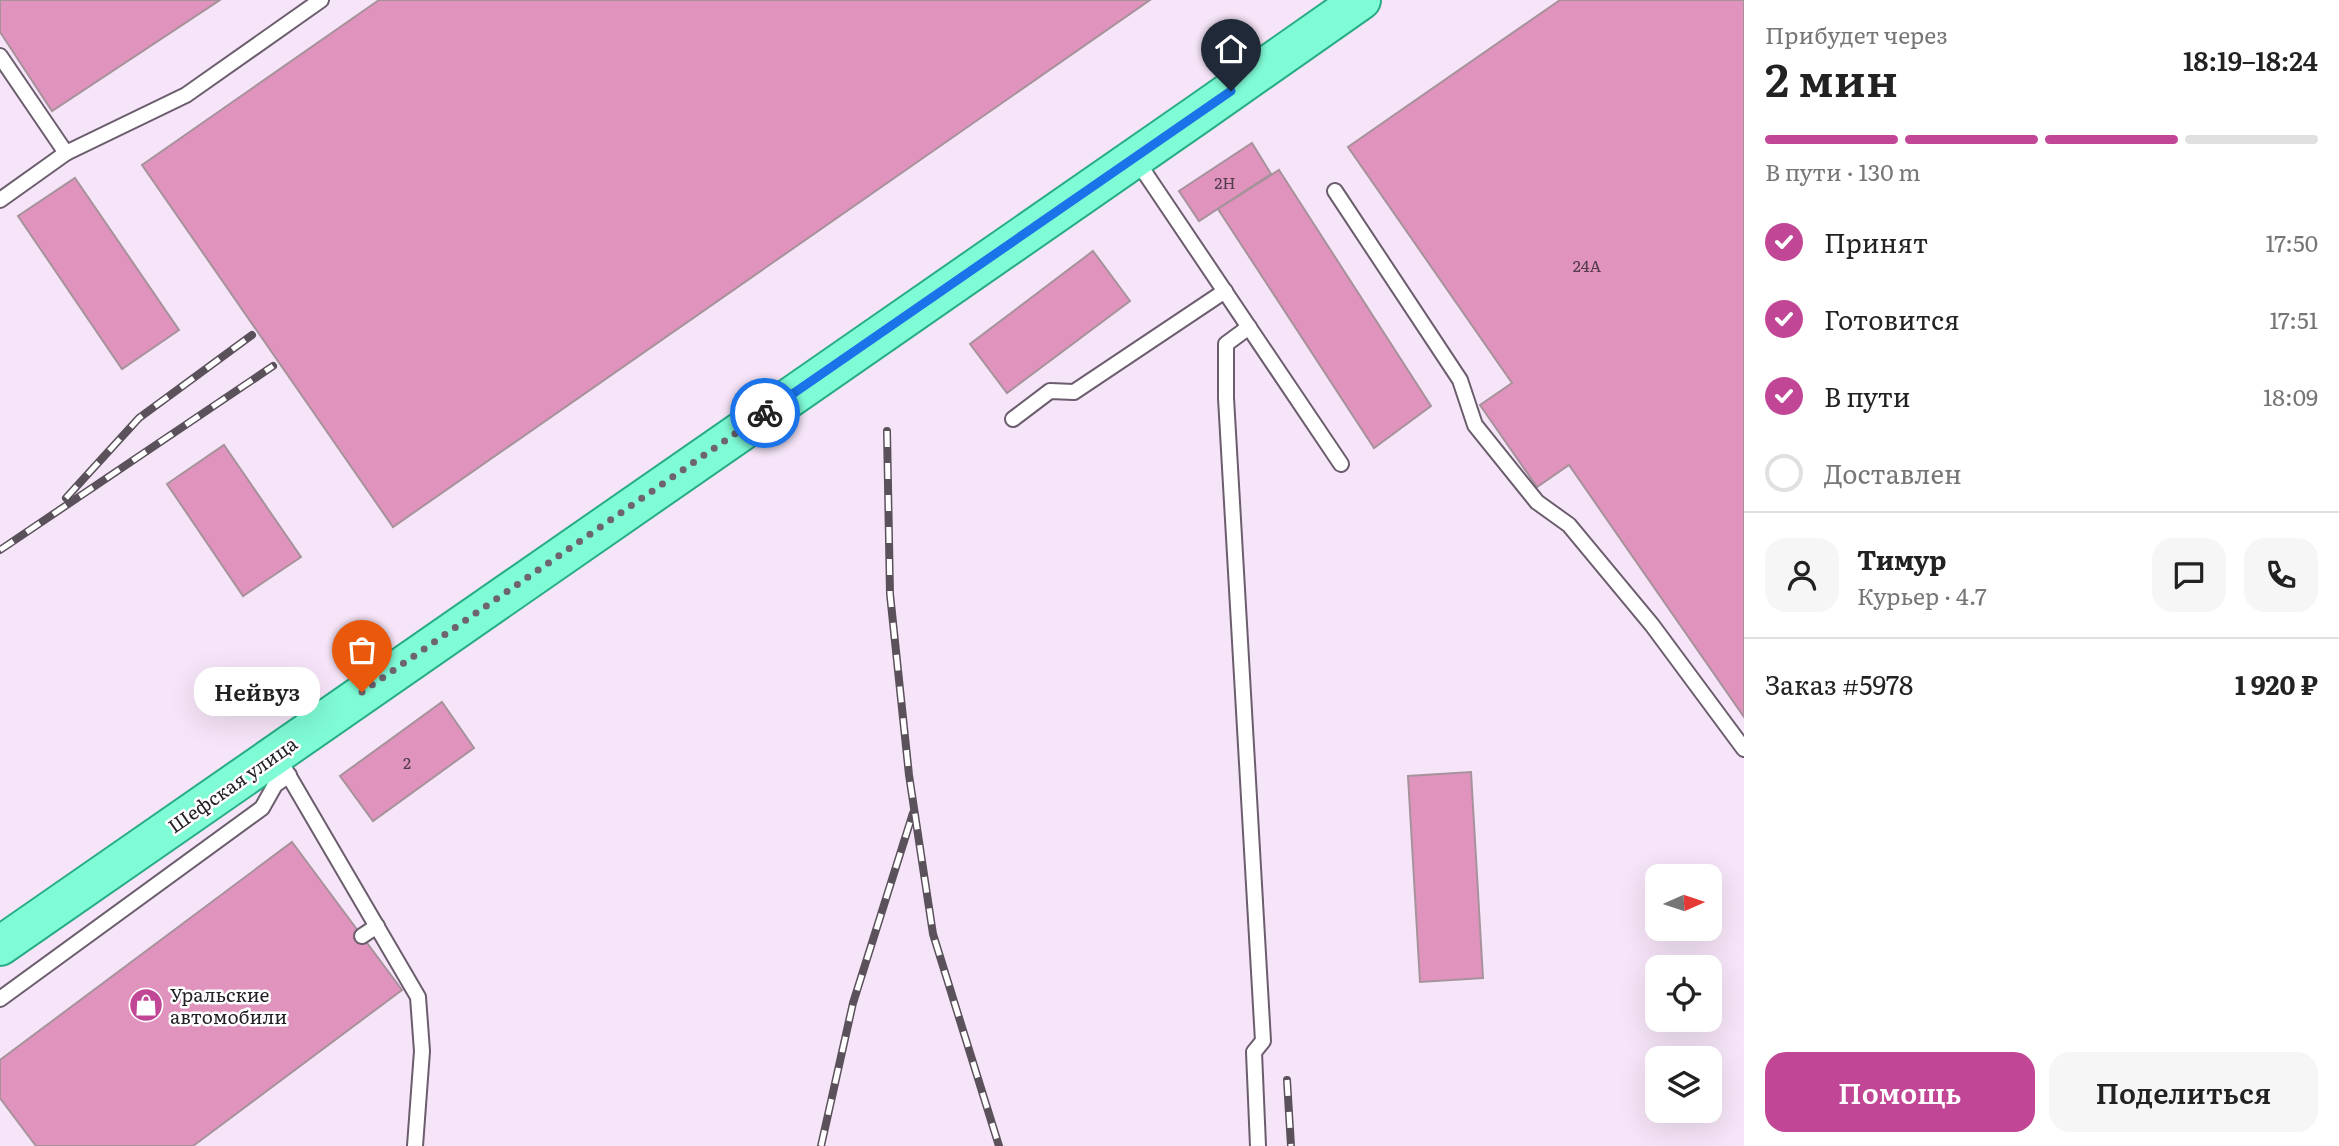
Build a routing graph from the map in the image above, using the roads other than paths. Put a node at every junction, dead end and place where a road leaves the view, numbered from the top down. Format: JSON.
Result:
{"nodes":[{"id":1,"x":321,"y":0,"type":"edge"},
{"id":2,"x":1361,"y":0,"type":"edge"},
{"id":3,"x":0,"y":56,"type":"edge"},
{"id":4,"x":66,"y":153,"type":"junction"},
{"id":5,"x":1136,"y":159,"type":"junction"},
{"id":6,"x":1335,"y":191,"type":"dead end"},
{"id":7,"x":0,"y":200,"type":"edge"},
{"id":8,"x":1225,"y":291,"type":"junction"},
{"id":9,"x":1249,"y":327,"type":"junction"},
{"id":10,"x":1013,"y":419,"type":"dead end"},
{"id":11,"x":1342,"y":464,"type":"dead end"},
{"id":12,"x":1744,"y":749,"type":"edge"},
{"id":13,"x":282,"y":764,"type":"junction"},
{"id":14,"x":377,"y":926,"type":"junction"},
{"id":15,"x":362,"y":936,"type":"dead end"},
{"id":16,"x":0,"y":946,"type":"edge"},
{"id":17,"x":0,"y":999,"type":"edge"},
{"id":18,"x":415,"y":1146,"type":"edge"},
{"id":19,"x":1258,"y":1146,"type":"edge"}],
"edges":[{"from":1,"to":4,"type":"lane"},
{"from":2,"to":5,"type":"main road","name":"Шефская улица"},
{"from":3,"to":4,"type":"lane"},
{"from":4,"to":7,"type":"lane"},
{"from":5,"to":8,"type":"lane"},
{"from":5,"to":13,"type":"main road","name":"Шефская улица"},
{"from":6,"to":12,"type":"lane"},
{"from":8,"to":9,"type":"lane"},
{"from":8,"to":10,"type":"lane"},
{"from":9,"to":11,"type":"lane"},
{"from":9,"to":19,"type":"lane"},
{"from":13,"to":14,"type":"lane"},
{"from":13,"to":16,"type":"main road","name":"Шефская улица"},
{"from":13,"to":17,"type":"lane"},
{"from":14,"to":15,"type":"lane"},
{"from":14,"to":18,"type":"lane"}]}
